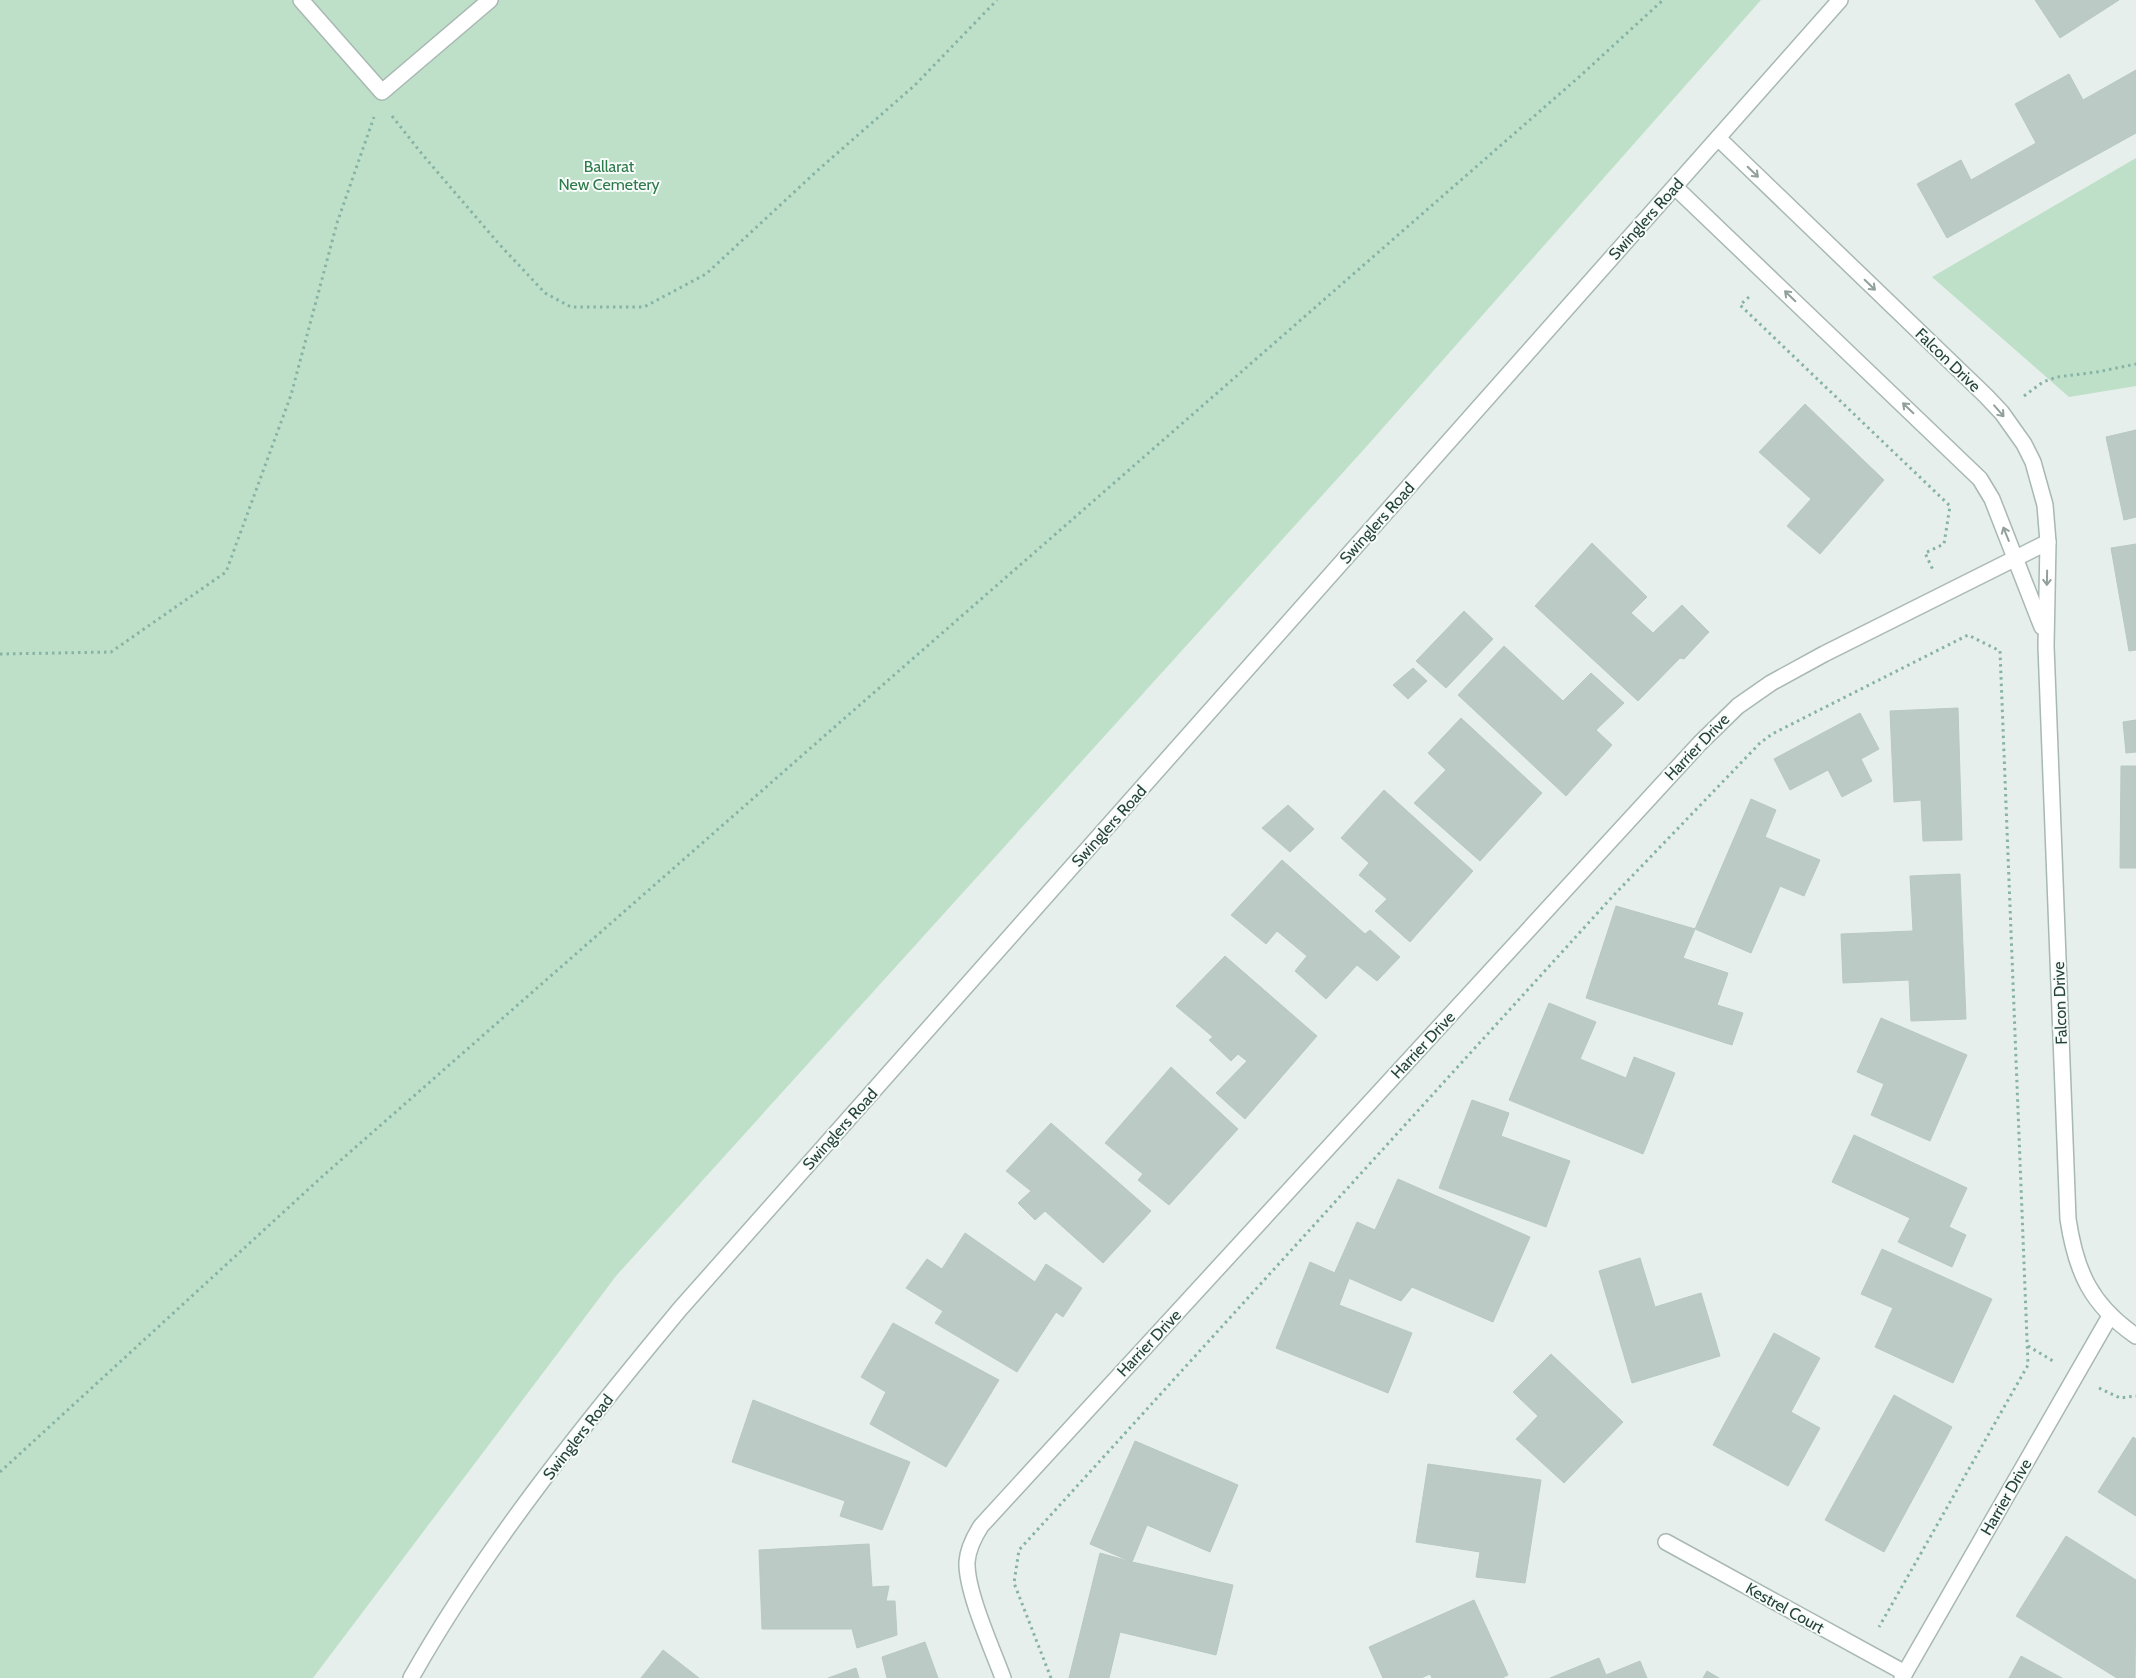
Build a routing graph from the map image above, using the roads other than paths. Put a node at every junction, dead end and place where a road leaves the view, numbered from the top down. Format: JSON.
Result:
{"nodes":[{"id":1,"x":301,"y":0,"type":"edge"},
{"id":2,"x":490,"y":0,"type":"edge"},
{"id":3,"x":1840,"y":0,"type":"edge"},
{"id":4,"x":1718,"y":138,"type":"junction"},
{"id":5,"x":1675,"y":187,"type":"junction"},
{"id":6,"x":2048,"y":542,"type":"junction"},
{"id":7,"x":2016,"y":557,"type":"junction"},
{"id":8,"x":2046,"y":646,"type":"junction"},
{"id":9,"x":2110,"y":1316,"type":"junction"},
{"id":10,"x":2136,"y":1336,"type":"edge"},
{"id":11,"x":1666,"y":1542,"type":"dead end"},
{"id":12,"x":1903,"y":1676,"type":"edge"},
{"id":13,"x":411,"y":1678,"type":"edge"},
{"id":14,"x":1002,"y":1678,"type":"edge"}],
"edges":[{"from":1,"to":2,"type":"street"},
{"from":3,"to":4,"type":"street","name":"Swinglers Road"},
{"from":4,"to":5,"type":"street","name":"Swinglers Road"},
{"from":4,"to":6,"type":"street","name":"Falcon Drive","one_way":true},
{"from":7,"to":5,"type":"street","name":"Falcon Drive","one_way":true},
{"from":5,"to":13,"type":"street","name":"Swinglers Road"},
{"from":6,"to":7,"type":"street","name":"Harrier Drive"},
{"from":6,"to":8,"type":"street","name":"Falcon Drive","one_way":true},
{"from":7,"to":8,"type":"street","name":"Falcon Drive"},
{"from":7,"to":14,"type":"street","name":"Harrier Drive"},
{"from":8,"to":9,"type":"street","name":"Falcon Drive"},
{"from":9,"to":10,"type":"street","name":"Falcon Drive"},
{"from":9,"to":12,"type":"street","name":"Harrier Drive"},
{"from":11,"to":12,"type":"street","name":"Kestrel Court"}]}
